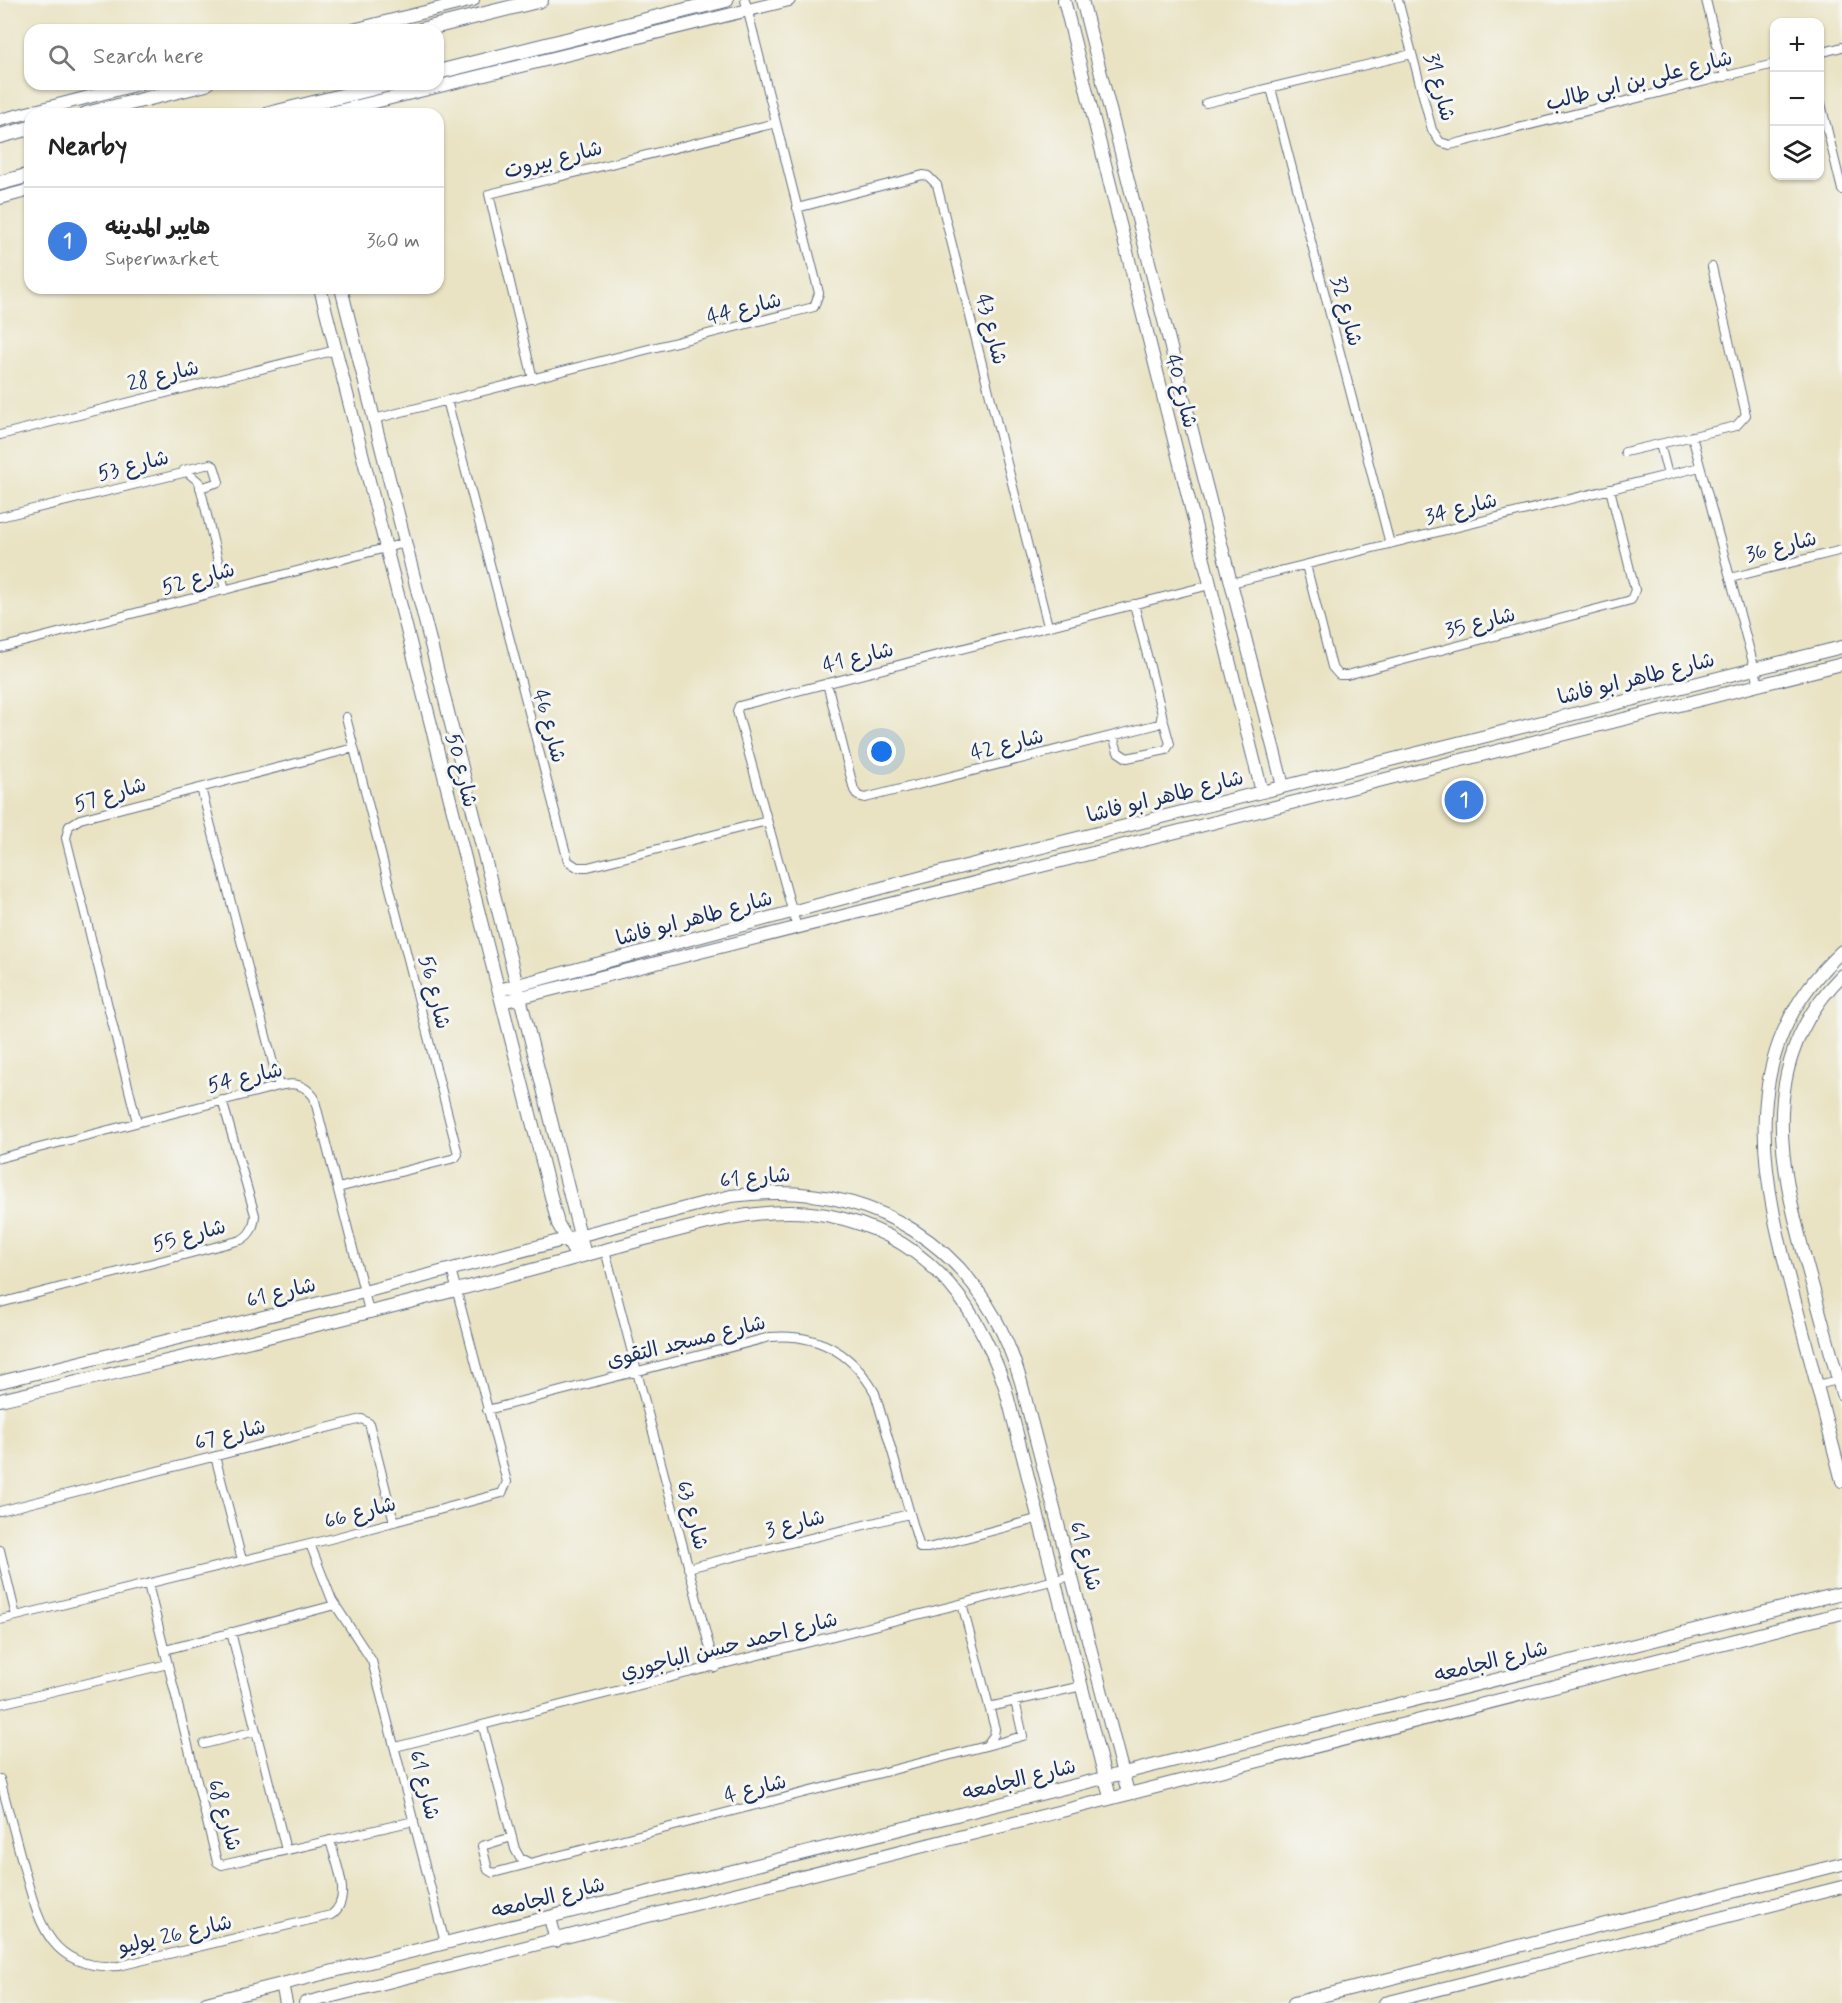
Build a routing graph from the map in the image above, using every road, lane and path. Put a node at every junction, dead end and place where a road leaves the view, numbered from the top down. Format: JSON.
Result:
{"nodes":[{"id":1,"x":473,"y":0,"type":"edge"},
{"id":2,"x":726,"y":0,"type":"edge"},
{"id":3,"x":789,"y":0,"type":"edge"},
{"id":4,"x":1064,"y":0,"type":"edge"},
{"id":5,"x":1082,"y":0,"type":"edge"},
{"id":6,"x":1398,"y":0,"type":"edge"},
{"id":7,"x":1706,"y":0,"type":"edge"},
{"id":8,"x":533,"y":1,"type":"edge"},
{"id":9,"x":746,"y":5,"type":"edge"},
{"id":10,"x":377,"y":24,"type":"edge"},
{"id":11,"x":444,"y":24,"type":"edge"},
{"id":12,"x":1842,"y":47,"type":"edge"},
{"id":13,"x":1824,"y":52,"type":"edge"},
{"id":14,"x":1412,"y":54,"type":"junction"},
{"id":15,"x":1770,"y":65,"type":"edge"},
{"id":16,"x":444,"y":70,"type":"edge"},
{"id":17,"x":1725,"y":77,"type":"junction"},
{"id":18,"x":444,"y":83,"type":"edge"},
{"id":19,"x":1271,"y":88,"type":"junction"},
{"id":20,"x":116,"y":90,"type":"edge"},
{"id":21,"x":183,"y":90,"type":"edge"},
{"id":22,"x":369,"y":90,"type":"edge"},
{"id":23,"x":418,"y":90,"type":"edge"},
{"id":24,"x":153,"y":98,"type":"junction"},
{"id":25,"x":1206,"y":103,"type":"dead end"},
{"id":26,"x":46,"y":108,"type":"edge"},
{"id":27,"x":111,"y":108,"type":"edge"},
{"id":28,"x":136,"y":108,"type":"edge"},
{"id":29,"x":306,"y":108,"type":"edge"},
{"id":30,"x":349,"y":108,"type":"edge"},
{"id":31,"x":24,"y":114,"type":"edge"},
{"id":32,"x":1824,"y":116,"type":"edge"},
{"id":33,"x":0,"y":120,"type":"edge"},
{"id":34,"x":776,"y":123,"type":"junction"},
{"id":35,"x":24,"y":130,"type":"edge"},
{"id":36,"x":1513,"y":130,"type":"joint"},
{"id":37,"x":0,"y":136,"type":"edge"},
{"id":38,"x":24,"y":177,"type":"edge"},
{"id":39,"x":0,"y":183,"type":"edge"},
{"id":40,"x":1842,"y":190,"type":"edge"},
{"id":41,"x":24,"y":192,"type":"edge"},
{"id":42,"x":0,"y":198,"type":"edge"},
{"id":43,"x":797,"y":208,"type":"junction"},
{"id":44,"x":1712,"y":267,"type":"dead end"},
{"id":45,"x":322,"y":294,"type":"edge"},
{"id":46,"x":343,"y":294,"type":"edge"},
{"id":47,"x":336,"y":350,"type":"junction"},
{"id":48,"x":533,"y":379,"type":"junction"},
{"id":49,"x":447,"y":400,"type":"junction"},
{"id":50,"x":374,"y":418,"type":"junction"},
{"id":51,"x":0,"y":435,"type":"edge"},
{"id":52,"x":1692,"y":436,"type":"junction"},
{"id":53,"x":1660,"y":444,"type":"junction"},
{"id":54,"x":1625,"y":452,"type":"dead end"},
{"id":55,"x":1700,"y":467,"type":"junction"},
{"id":56,"x":181,"y":471,"type":"junction"},
{"id":57,"x":1668,"y":475,"type":"junction"},
{"id":58,"x":200,"y":488,"type":"junction"},
{"id":59,"x":1610,"y":489,"type":"junction"},
{"id":60,"x":0,"y":516,"type":"edge"},
{"id":61,"x":405,"y":543,"type":"junction"},
{"id":62,"x":1390,"y":544,"type":"junction"},
{"id":63,"x":386,"y":548,"type":"junction"},
{"id":64,"x":1842,"y":550,"type":"edge"},
{"id":65,"x":1306,"y":565,"type":"junction"},
{"id":66,"x":1730,"y":578,"type":"junction"},
{"id":67,"x":1230,"y":583,"type":"junction"},
{"id":68,"x":1210,"y":585,"type":"junction"},
{"id":69,"x":225,"y":590,"type":"junction"},
{"id":70,"x":1134,"y":604,"type":"junction"},
{"id":71,"x":1048,"y":626,"type":"junction"},
{"id":72,"x":1842,"y":647,"type":"edge"},
{"id":73,"x":0,"y":648,"type":"edge"},
{"id":74,"x":1842,"y":664,"type":"edge"},
{"id":75,"x":1754,"y":669,"type":"junction"},
{"id":76,"x":827,"y":683,"type":"junction"},
{"id":77,"x":1759,"y":685,"type":"junction"},
{"id":78,"x":1162,"y":714,"type":"junction"},
{"id":79,"x":346,"y":717,"type":"dead end"},
{"id":80,"x":1113,"y":735,"type":"junction"},
{"id":81,"x":354,"y":748,"type":"junction"},
{"id":82,"x":1282,"y":786,"type":"junction"},
{"id":83,"x":201,"y":788,"type":"junction"},
{"id":84,"x":1262,"y":792,"type":"junction"},
{"id":85,"x":767,"y":821,"type":"junction"},
{"id":86,"x":792,"y":912,"type":"junction"},
{"id":87,"x":797,"y":928,"type":"junction"},
{"id":88,"x":1842,"y":951,"type":"edge"},
{"id":89,"x":1842,"y":975,"type":"edge"},
{"id":90,"x":516,"y":985,"type":"junction"},
{"id":91,"x":500,"y":996,"type":"junction"},
{"id":92,"x":520,"y":998,"type":"junction"},
{"id":93,"x":279,"y":1086,"type":"junction"},
{"id":94,"x":222,"y":1100,"type":"junction"},
{"id":95,"x":137,"y":1122,"type":"junction"},
{"id":96,"x":0,"y":1158,"type":"edge"},
{"id":97,"x":338,"y":1188,"type":"junction"},
{"id":98,"x":580,"y":1234,"type":"junction"},
{"id":99,"x":565,"y":1238,"type":"junction"},
{"id":100,"x":605,"y":1250,"type":"junction"},
{"id":101,"x":581,"y":1256,"type":"junction"},
{"id":102,"x":450,"y":1269,"type":"junction"},
{"id":103,"x":456,"y":1290,"type":"junction"},
{"id":104,"x":364,"y":1292,"type":"junction"},
{"id":105,"x":0,"y":1303,"type":"edge"},
{"id":106,"x":369,"y":1311,"type":"junction"},
{"id":107,"x":636,"y":1371,"type":"junction"},
{"id":108,"x":1840,"y":1379,"type":"edge"},
{"id":109,"x":0,"y":1382,"type":"edge"},
{"id":110,"x":1021,"y":1382,"type":"junction"},
{"id":111,"x":1817,"y":1385,"type":"junction"},
{"id":112,"x":1005,"y":1387,"type":"junction"},
{"id":113,"x":1842,"y":1394,"type":"edge"},
{"id":114,"x":0,"y":1400,"type":"edge"},
{"id":115,"x":487,"y":1410,"type":"junction"},
{"id":116,"x":215,"y":1456,"type":"junction"},
{"id":117,"x":1842,"y":1481,"type":"edge"},
{"id":118,"x":0,"y":1511,"type":"edge"},
{"id":119,"x":909,"y":1514,"type":"junction"},
{"id":120,"x":1040,"y":1518,"type":"junction"},
{"id":121,"x":394,"y":1522,"type":"junction"},
{"id":122,"x":310,"y":1544,"type":"junction"},
{"id":123,"x":0,"y":1550,"type":"edge"},
{"id":124,"x":242,"y":1560,"type":"junction"},
{"id":125,"x":688,"y":1568,"type":"junction"},
{"id":126,"x":1071,"y":1576,"type":"junction"},
{"id":127,"x":1055,"y":1581,"type":"junction"},
{"id":128,"x":148,"y":1584,"type":"junction"},
{"id":129,"x":1842,"y":1593,"type":"edge"},
{"id":130,"x":962,"y":1604,"type":"junction"},
{"id":131,"x":335,"y":1605,"type":"junction"},
{"id":132,"x":1842,"y":1613,"type":"edge"},
{"id":133,"x":16,"y":1616,"type":"junction"},
{"id":134,"x":0,"y":1620,"type":"edge"},
{"id":135,"x":231,"y":1632,"type":"junction"},
{"id":136,"x":1618,"y":1649,"type":"junction"},
{"id":137,"x":165,"y":1650,"type":"junction"},
{"id":138,"x":168,"y":1664,"type":"junction"},
{"id":139,"x":1623,"y":1667,"type":"junction"},
{"id":140,"x":715,"y":1668,"type":"junction"},
{"id":141,"x":1082,"y":1686,"type":"junction"},
{"id":142,"x":1015,"y":1701,"type":"junction"},
{"id":143,"x":0,"y":1704,"type":"edge"},
{"id":144,"x":989,"y":1707,"type":"junction"},
{"id":145,"x":483,"y":1727,"type":"junction"},
{"id":146,"x":256,"y":1731,"type":"junction"},
{"id":147,"x":204,"y":1744,"type":"dead end"},
{"id":148,"x":986,"y":1746,"type":"junction"},
{"id":149,"x":395,"y":1748,"type":"junction"},
{"id":150,"x":1123,"y":1773,"type":"junction"},
{"id":151,"x":1105,"y":1778,"type":"junction"},
{"id":152,"x":0,"y":1779,"type":"edge"},
{"id":153,"x":1128,"y":1793,"type":"junction"},
{"id":154,"x":1110,"y":1797,"type":"junction"},
{"id":155,"x":414,"y":1821,"type":"junction"},
{"id":156,"x":512,"y":1837,"type":"junction"},
{"id":157,"x":330,"y":1840,"type":"junction"},
{"id":158,"x":286,"y":1850,"type":"junction"},
{"id":159,"x":535,"y":1862,"type":"junction"},
{"id":160,"x":1842,"y":1864,"type":"edge"},
{"id":161,"x":1842,"y":1887,"type":"edge"},
{"id":162,"x":550,"y":1917,"type":"junction"},
{"id":163,"x":556,"y":1941,"type":"junction"},
{"id":164,"x":445,"y":1943,"type":"junction"},
{"id":165,"x":282,"y":1984,"type":"junction"},
{"id":166,"x":360,"y":1990,"type":"junction"},
{"id":167,"x":341,"y":1999,"type":"edge"},
{"id":168,"x":206,"y":2003,"type":"edge"},
{"id":169,"x":286,"y":2003,"type":"edge"},
{"id":170,"x":305,"y":2003,"type":"edge"},
{"id":171,"x":364,"y":2003,"type":"edge"},
{"id":172,"x":1294,"y":2003,"type":"edge"},
{"id":173,"x":1384,"y":2003,"type":"edge"}],
"edges":[{"from":1,"to":10,"type":"street"},
{"from":2,"to":16,"type":"main road"},
{"from":3,"to":9,"type":"street"},
{"from":4,"to":68,"type":"street","name":"شارع 40"},
{"from":5,"to":67,"type":"street","name":"شارع 40"},
{"from":6,"to":14,"type":"street","name":"شارع 31"},
{"from":7,"to":17,"type":"street"},
{"from":8,"to":11,"type":"main road"},
{"from":9,"to":18,"type":"street"},
{"from":9,"to":34,"type":"street","name":"شارع 44"},
{"from":12,"to":13,"type":"street"},
{"from":14,"to":19,"type":"street"},
{"from":14,"to":36,"type":"street","name":"شارع 31"},
{"from":15,"to":17,"type":"street","name":"شارع على بن ابى طالب"},
{"from":17,"to":36,"type":"street","name":"شارع على بن ابى طالب"},
{"from":19,"to":25,"type":"street"},
{"from":19,"to":62,"type":"street","name":"شارع 32"},
{"from":20,"to":26,"type":"street"},
{"from":21,"to":24,"type":"main road"},
{"from":22,"to":29,"type":"main road"},
{"from":23,"to":30,"type":"street"},
{"from":24,"to":27,"type":"main road"},
{"from":24,"to":28,"type":"main road"},
{"from":31,"to":33,"type":"street"},
{"from":32,"to":40,"type":"street"},
{"from":34,"to":43,"type":"street","name":"شارع 44"},
{"from":34,"to":48,"type":"street","name":"شارع بيروت"},
{"from":35,"to":37,"type":"main road"},
{"from":38,"to":39,"type":"main road"},
{"from":41,"to":42,"type":"street"},
{"from":43,"to":48,"type":"street","name":"شارع 44"},
{"from":43,"to":71,"type":"street","name":"شارع 43"},
{"from":44,"to":52,"type":"street"},
{"from":45,"to":47,"type":"street","name":"شارع 50"},
{"from":46,"to":50,"type":"street","name":"شارع 50"},
{"from":47,"to":51,"type":"street","name":"شارع 28"},
{"from":47,"to":63,"type":"street","name":"شارع 50"},
{"from":48,"to":49,"type":"street","name":"شارع 44"},
{"from":49,"to":50,"type":"street","name":"شارع 44"},
{"from":49,"to":85,"type":"street","name":"شارع 46"},
{"from":50,"to":61,"type":"street","name":"شارع 50"},
{"from":52,"to":53,"type":"street"},
{"from":52,"to":55,"type":"street"},
{"from":53,"to":54,"type":"street"},
{"from":53,"to":57,"type":"street"},
{"from":55,"to":57,"type":"street","name":"شارع 34"},
{"from":55,"to":66,"type":"street"},
{"from":56,"to":58,"type":"street","name":"شارع 53"},
{"from":56,"to":58,"type":"street"},
{"from":56,"to":60,"type":"street","name":"شارع 53"},
{"from":57,"to":59,"type":"street","name":"شارع 34"},
{"from":58,"to":69,"type":"street"},
{"from":59,"to":62,"type":"street","name":"شارع 34"},
{"from":59,"to":65,"type":"street","name":"شارع 35"},
{"from":61,"to":63,"type":"street","name":"شارع 52"},
{"from":61,"to":90,"type":"street","name":"شارع 50"},
{"from":62,"to":65,"type":"street","name":"شارع 34"},
{"from":63,"to":69,"type":"street","name":"شارع 52"},
{"from":63,"to":91,"type":"street","name":"شارع 50"},
{"from":64,"to":66,"type":"street","name":"شارع 36"},
{"from":65,"to":67,"type":"street","name":"شارع 34"},
{"from":66,"to":75,"type":"street"},
{"from":67,"to":82,"type":"street","name":"شارع 40"},
{"from":68,"to":70,"type":"street","name":"شارع 41"},
{"from":68,"to":84,"type":"street","name":"شارع 40"},
{"from":69,"to":73,"type":"street","name":"شارع 52"},
{"from":70,"to":71,"type":"street","name":"شارع 41"},
{"from":70,"to":78,"type":"street"},
{"from":71,"to":76,"type":"street","name":"شارع 41"},
{"from":72,"to":75,"type":"street","name":"شارع طاهر ابو فاشا"},
{"from":74,"to":77,"type":"street","name":"شارع طاهر ابو فاشا"},
{"from":75,"to":77,"type":"street"},
{"from":75,"to":82,"type":"street","name":"شارع طاهر ابو فاشا"},
{"from":76,"to":80,"type":"street","name":"شارع 42"},
{"from":76,"to":85,"type":"street","name":"شارع 41"},
{"from":77,"to":87,"type":"street","name":"شارع طاهر ابو فاشا"},
{"from":78,"to":80,"type":"street","name":"شارع 42"},
{"from":78,"to":80,"type":"street"},
{"from":79,"to":81,"type":"street","name":"شارع 56"},
{"from":81,"to":83,"type":"street","name":"شارع 57"},
{"from":81,"to":97,"type":"street","name":"شارع 56"},
{"from":82,"to":84,"type":"street","name":"شارع طاهر ابو فاشا"},
{"from":83,"to":93,"type":"street"},
{"from":83,"to":95,"type":"street","name":"شارع 57"},
{"from":84,"to":86,"type":"street","name":"شارع طاهر ابو فاشا"},
{"from":85,"to":86,"type":"street","name":"شارع 41"},
{"from":86,"to":87,"type":"street","name":"شارع 41"},
{"from":86,"to":90,"type":"street","name":"شارع طاهر ابو فاشا"},
{"from":87,"to":92,"type":"street","name":"شارع طاهر ابو فاشا"},
{"from":88,"to":111,"type":"street"},
{"from":89,"to":108,"type":"street"},
{"from":90,"to":91,"type":"street","name":"شارع طاهر ابو فاشا"},
{"from":90,"to":92,"type":"street","name":"شارع 50"},
{"from":91,"to":92,"type":"street","name":"شارع طاهر ابو فاشا"},
{"from":91,"to":99,"type":"street","name":"شارع 50"},
{"from":92,"to":98,"type":"street","name":"شارع 50"},
{"from":93,"to":94,"type":"street","name":"شارع 54"},
{"from":93,"to":97,"type":"street","name":"شارع 54"},
{"from":94,"to":95,"type":"street","name":"شارع 54"},
{"from":94,"to":105,"type":"street","name":"شارع 55"},
{"from":95,"to":96,"type":"street","name":"شارع 54"},
{"from":97,"to":104,"type":"street","name":"شارع 54"},
{"from":98,"to":99,"type":"street","name":"شارع 61"},
{"from":98,"to":101,"type":"street","name":"شارع 50"},
{"from":98,"to":110,"type":"street","name":"شارع 61"},
{"from":99,"to":101,"type":"street","name":"شارع 50"},
{"from":99,"to":102,"type":"street","name":"شارع 61"},
{"from":100,"to":101,"type":"street","name":"شارع 61"},
{"from":100,"to":107,"type":"street","name":"شارع 63"},
{"from":100,"to":112,"type":"street","name":"شارع 61"},
{"from":101,"to":103,"type":"street","name":"شارع 61"},
{"from":102,"to":103,"type":"street","name":"شارع 66"},
{"from":102,"to":104,"type":"street","name":"شارع 61"},
{"from":103,"to":106,"type":"street","name":"شارع 61"},
{"from":103,"to":115,"type":"street","name":"شارع 66"},
{"from":104,"to":106,"type":"street","name":"شارع 54"},
{"from":104,"to":109,"type":"street","name":"شارع 61"},
{"from":106,"to":114,"type":"street","name":"شارع 61"},
{"from":107,"to":115,"type":"street","name":"شارع مسجد التقوى"},
{"from":107,"to":119,"type":"street","name":"شارع مسجد التقوى"},
{"from":107,"to":125,"type":"street","name":"شارع 63"},
{"from":108,"to":111,"type":"street"},
{"from":108,"to":113,"type":"street"},
{"from":110,"to":112,"type":"street"},
{"from":110,"to":126,"type":"street","name":"شارع 61"},
{"from":111,"to":117,"type":"street"},
{"from":112,"to":120,"type":"street","name":"شارع 61"},
{"from":115,"to":121,"type":"street","name":"شارع 66"},
{"from":116,"to":118,"type":"street","name":"شارع 67"},
{"from":116,"to":121,"type":"street","name":"شارع 67"},
{"from":116,"to":124,"type":"street"},
{"from":119,"to":120,"type":"street","name":"شارع مسجد التقوى"},
{"from":119,"to":125,"type":"street","name":"شارع 3"},
{"from":120,"to":127,"type":"street","name":"شارع 61"},
{"from":121,"to":122,"type":"street","name":"شارع 66"},
{"from":122,"to":124,"type":"street","name":"شارع 66"},
{"from":122,"to":131,"type":"street","name":"شارع 61"},
{"from":123,"to":133,"type":"street"},
{"from":124,"to":128,"type":"street","name":"شارع 66"},
{"from":125,"to":140,"type":"street","name":"شارع 63"},
{"from":126,"to":127,"type":"street","name":"شارع احمد حسن الباجوري"},
{"from":126,"to":150,"type":"street","name":"شارع 61"},
{"from":127,"to":130,"type":"street","name":"شارع احمد حسن الباجوري"},
{"from":127,"to":141,"type":"street","name":"شارع 61"},
{"from":128,"to":133,"type":"street","name":"شارع 66"},
{"from":128,"to":137,"type":"street","name":"شارع 68"},
{"from":129,"to":136,"type":"street","name":"شارع الجامعه"},
{"from":130,"to":140,"type":"street","name":"شارع احمد حسن الباجوري"},
{"from":130,"to":144,"type":"street"},
{"from":131,"to":135,"type":"street"},
{"from":131,"to":149,"type":"street","name":"شارع 61"},
{"from":132,"to":139,"type":"street","name":"شارع الجامعه"},
{"from":133,"to":134,"type":"street","name":"شارع 66"},
{"from":135,"to":137,"type":"street"},
{"from":135,"to":146,"type":"street"},
{"from":136,"to":139,"type":"street"},
{"from":136,"to":150,"type":"street","name":"شارع الجامعه"},
{"from":137,"to":138,"type":"street","name":"شارع 68"},
{"from":138,"to":143,"type":"street"},
{"from":138,"to":158,"type":"street","name":"شارع 68"},
{"from":139,"to":153,"type":"street","name":"شارع الجامعه"},
{"from":140,"to":145,"type":"street","name":"شارع احمد حسن الباجوري"},
{"from":141,"to":142,"type":"street"},
{"from":141,"to":151,"type":"street","name":"شارع 61"},
{"from":142,"to":144,"type":"street"},
{"from":142,"to":148,"type":"street","name":"شارع 4"},
{"from":144,"to":148,"type":"street"},
{"from":145,"to":149,"type":"street","name":"شارع احمد حسن الباجوري"},
{"from":145,"to":156,"type":"street"},
{"from":146,"to":147,"type":"street"},
{"from":146,"to":158,"type":"street"},
{"from":148,"to":159,"type":"street","name":"شارع 4"},
{"from":149,"to":155,"type":"street","name":"شارع 61"},
{"from":150,"to":151,"type":"street","name":"شارع الجامعه"},
{"from":150,"to":153,"type":"street","name":"شارع 61"},
{"from":151,"to":154,"type":"street","name":"شارع 61"},
{"from":151,"to":162,"type":"street","name":"شارع الجامعه"},
{"from":152,"to":157,"type":"street","name":"شارع 26 يوليو"},
{"from":153,"to":154,"type":"street","name":"شارع الجامعه"},
{"from":154,"to":163,"type":"street","name":"شارع الجامعه"},
{"from":155,"to":157,"type":"street","name":"شارع 68"},
{"from":155,"to":164,"type":"street","name":"شارع 61"},
{"from":156,"to":159,"type":"street"},
{"from":156,"to":159,"type":"street","name":"شارع 4"},
{"from":157,"to":158,"type":"street","name":"شارع 68"},
{"from":160,"to":172,"type":"street"},
{"from":161,"to":173,"type":"street"},
{"from":162,"to":163,"type":"street"},
{"from":162,"to":164,"type":"street","name":"شارع الجامعه"},
{"from":163,"to":166,"type":"street","name":"شارع الجامعه"},
{"from":164,"to":165,"type":"street","name":"شارع الجامعه"},
{"from":165,"to":168,"type":"street","name":"شارع الجامعه"},
{"from":165,"to":169,"type":"street"},
{"from":166,"to":167,"type":"street","name":"شارع الجامعه"},
{"from":166,"to":171,"type":"street"},
{"from":167,"to":170,"type":"street","name":"شارع الجامعه"}]}
